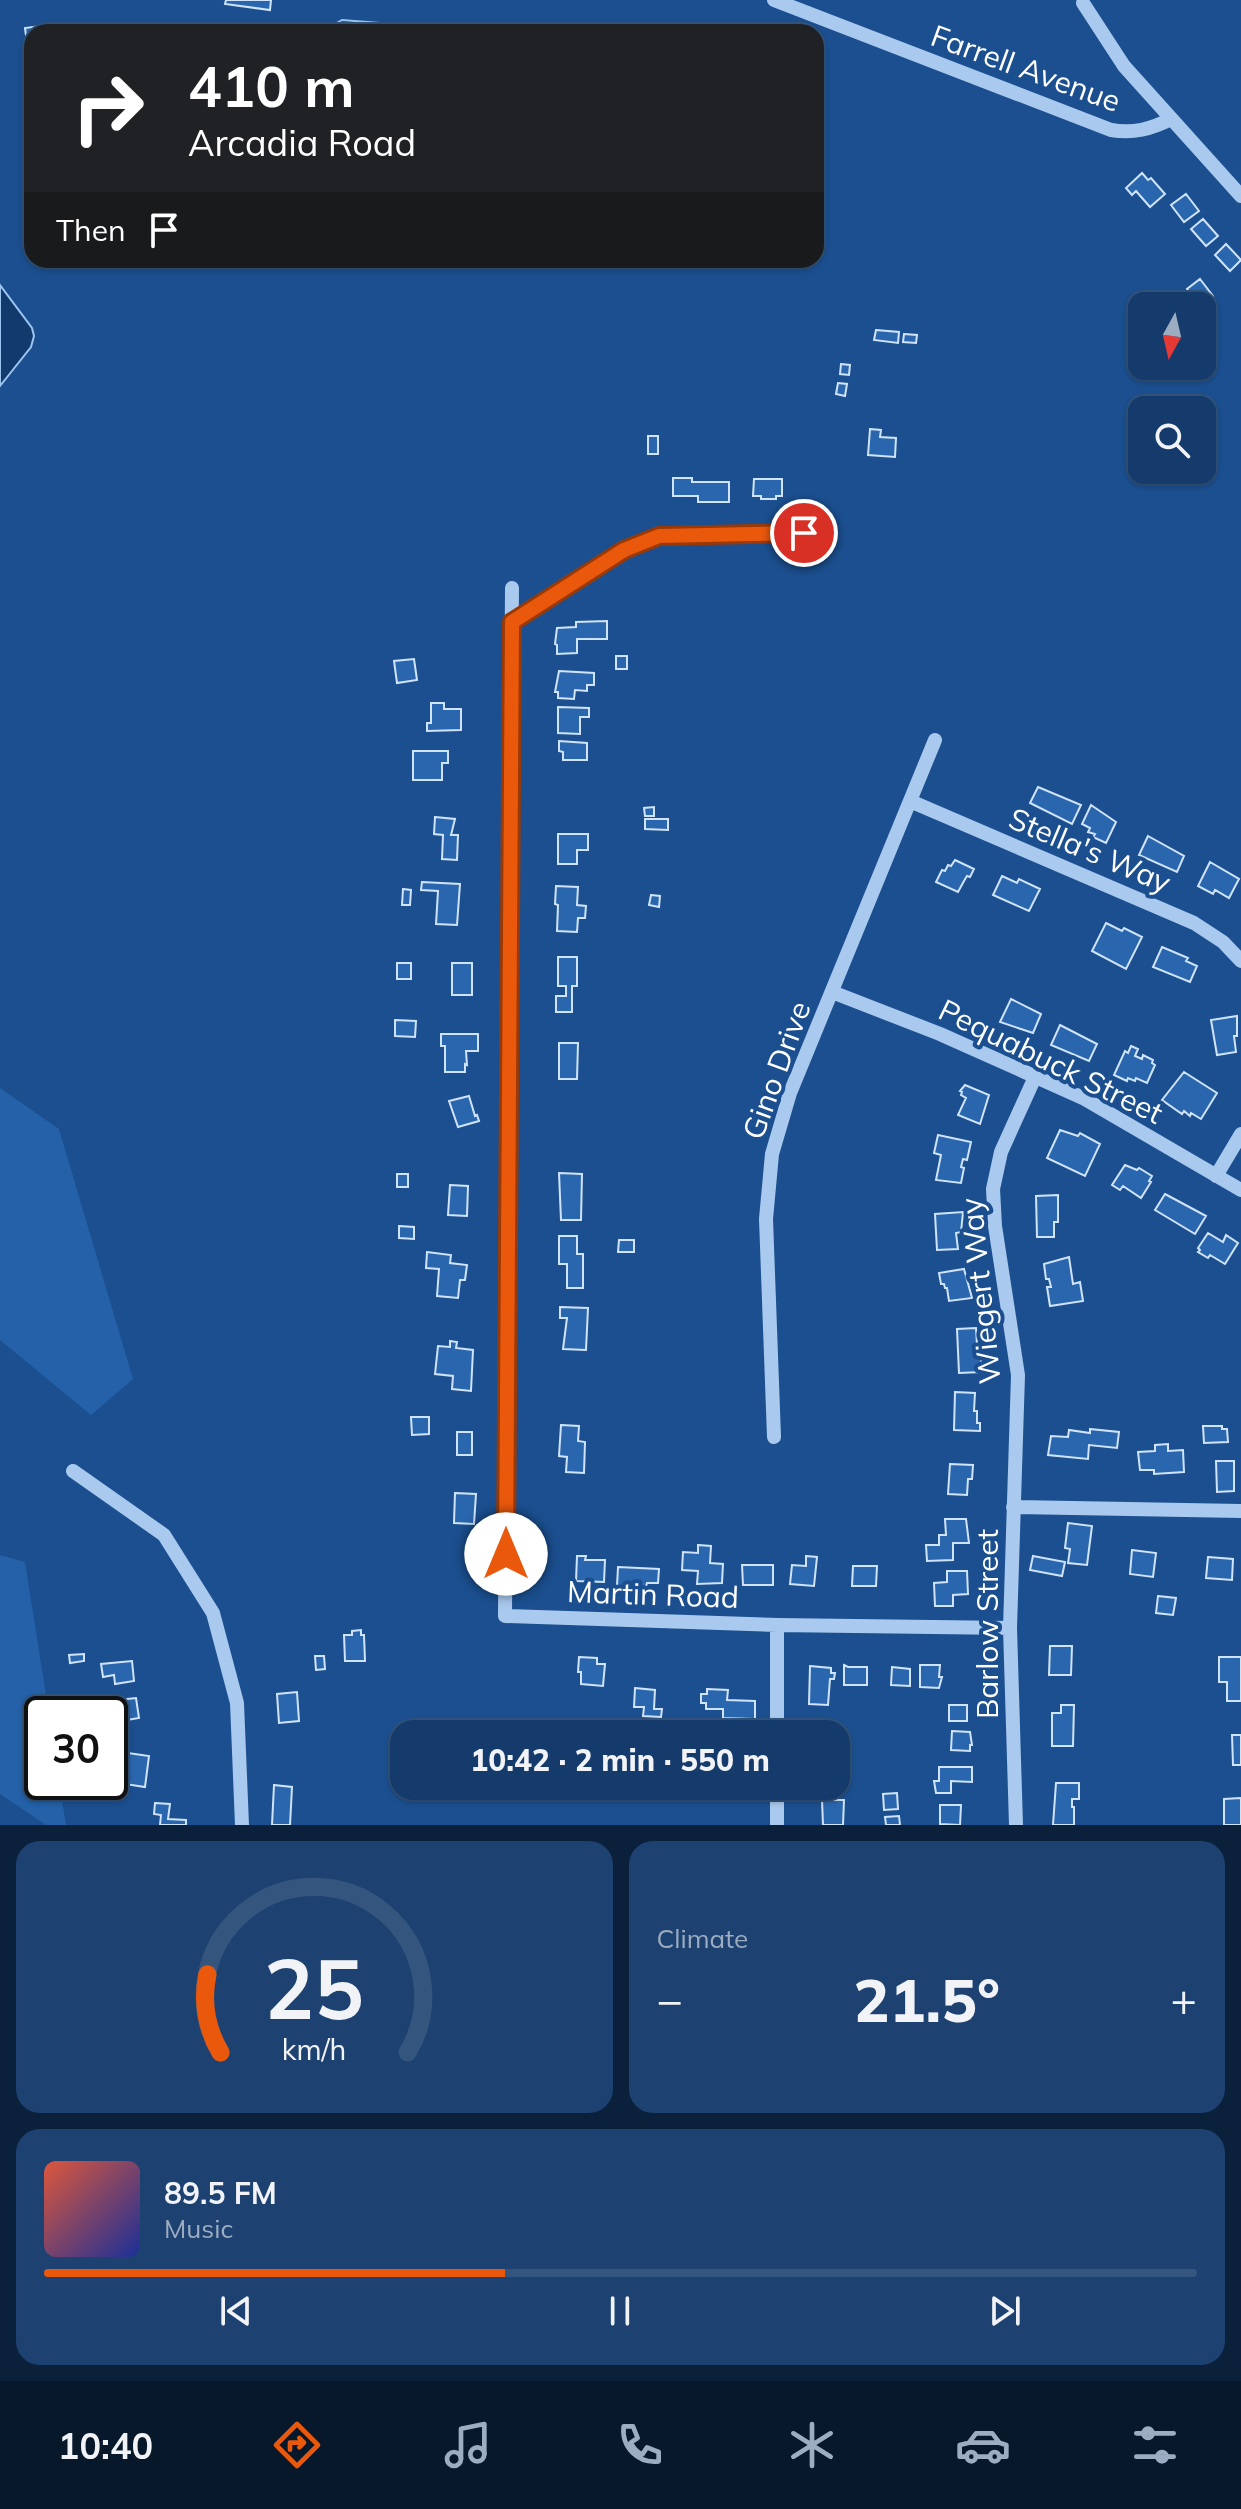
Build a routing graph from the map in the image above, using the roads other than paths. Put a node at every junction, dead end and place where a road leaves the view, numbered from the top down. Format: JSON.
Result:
{"nodes":[{"id":1,"x":774,"y":0,"type":"edge"},
{"id":2,"x":1083,"y":3,"type":"dead end"},
{"id":3,"x":1171,"y":119,"type":"junction"},
{"id":4,"x":1241,"y":196,"type":"edge"},
{"id":5,"x":804,"y":533,"type":"dead end"},
{"id":6,"x":512,"y":588,"type":"dead end"},
{"id":7,"x":512,"y":622,"type":"junction"},
{"id":8,"x":935,"y":740,"type":"dead end"},
{"id":9,"x":910,"y":801,"type":"junction"},
{"id":10,"x":1241,"y":961,"type":"edge"},
{"id":11,"x":832,"y":992,"type":"junction"},
{"id":12,"x":1035,"y":1077,"type":"junction"},
{"id":13,"x":1241,"y":1134,"type":"edge"},
{"id":14,"x":1216,"y":1176,"type":"junction"},
{"id":15,"x":1241,"y":1190,"type":"edge"},
{"id":16,"x":774,"y":1437,"type":"dead end"},
{"id":17,"x":73,"y":1471,"type":"dead end"},
{"id":18,"x":1013,"y":1507,"type":"junction"},
{"id":19,"x":1241,"y":1511,"type":"edge"},
{"id":20,"x":777,"y":1625,"type":"junction"},
{"id":21,"x":1010,"y":1628,"type":"junction"},
{"id":22,"x":777,"y":1720,"type":"edge"},
{"id":23,"x":777,"y":1800,"type":"edge"},
{"id":24,"x":242,"y":1825,"type":"edge"},
{"id":25,"x":777,"y":1825,"type":"edge"},
{"id":26,"x":1016,"y":1825,"type":"edge"}],
"edges":[{"from":1,"to":3,"type":"street","name":"Farrell Avenue"},
{"from":2,"to":3,"type":"street"},
{"from":3,"to":4,"type":"street"},
{"from":5,"to":7,"type":"street"},
{"from":6,"to":7,"type":"street","name":"Martin Road"},
{"from":7,"to":20,"type":"street","name":"Martin Road"},
{"from":8,"to":9,"type":"street","name":"Gino Drive"},
{"from":9,"to":10,"type":"street","name":"Stella's Way"},
{"from":9,"to":11,"type":"street","name":"Gino Drive"},
{"from":11,"to":12,"type":"street","name":"Pequabuck Street"},
{"from":11,"to":16,"type":"street","name":"Gino Drive"},
{"from":12,"to":14,"type":"street","name":"Pequabuck Street"},
{"from":12,"to":18,"type":"street","name":"Wiegert Way"},
{"from":13,"to":14,"type":"street"},
{"from":14,"to":15,"type":"street","name":"Pequabuck Street"},
{"from":17,"to":24,"type":"street"},
{"from":18,"to":19,"type":"street","name":"Barlow Street"},
{"from":18,"to":21,"type":"street","name":"Barlow Street"},
{"from":20,"to":21,"type":"street","name":"Martin Road"},
{"from":20,"to":22,"type":"street"},
{"from":21,"to":26,"type":"street","name":"Barlow Street"},
{"from":23,"to":25,"type":"street"}]}
